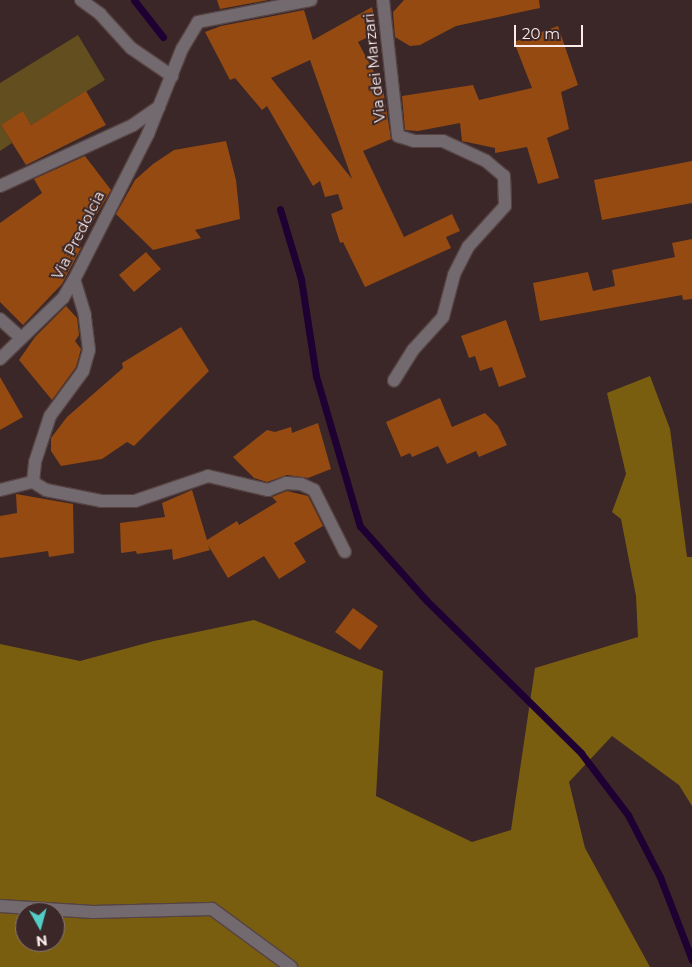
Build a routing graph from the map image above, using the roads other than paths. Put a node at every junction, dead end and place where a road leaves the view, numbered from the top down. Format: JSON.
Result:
{"nodes":[{"id":1,"x":81,"y":0,"type":"edge"},
{"id":2,"x":311,"y":0,"type":"edge"},
{"id":3,"x":383,"y":0,"type":"edge"},
{"id":4,"x":172,"y":76,"type":"junction"},
{"id":5,"x":159,"y":107,"type":"junction"},
{"id":6,"x":0,"y":186,"type":"edge"},
{"id":7,"x":74,"y":280,"type":"junction"},
{"id":8,"x":0,"y":319,"type":"edge"},
{"id":9,"x":21,"y":338,"type":"junction"},
{"id":10,"x":0,"y":359,"type":"edge"},
{"id":11,"x":394,"y":381,"type":"dead end"},
{"id":12,"x":33,"y":482,"type":"junction"},
{"id":13,"x":0,"y":490,"type":"edge"},
{"id":14,"x":345,"y":552,"type":"dead end"},
{"id":15,"x":0,"y":906,"type":"edge"},
{"id":16,"x":291,"y":967,"type":"edge"}],
"edges":[{"from":1,"to":4,"type":"street"},
{"from":2,"to":4,"type":"street","name":"Via Predolcia"},
{"from":3,"to":11,"type":"street","name":"Via dei Marzari"},
{"from":4,"to":5,"type":"street","name":"Via Predolcia"},
{"from":5,"to":6,"type":"street"},
{"from":5,"to":7,"type":"street","name":"Via Predolcia"},
{"from":7,"to":9,"type":"street","name":"Via Predolcia"},
{"from":7,"to":12,"type":"street"},
{"from":8,"to":9,"type":"street"},
{"from":9,"to":10,"type":"street","name":"Via Predolcia"},
{"from":12,"to":13,"type":"street"},
{"from":12,"to":14,"type":"street"},
{"from":15,"to":16,"type":"street"}]}
